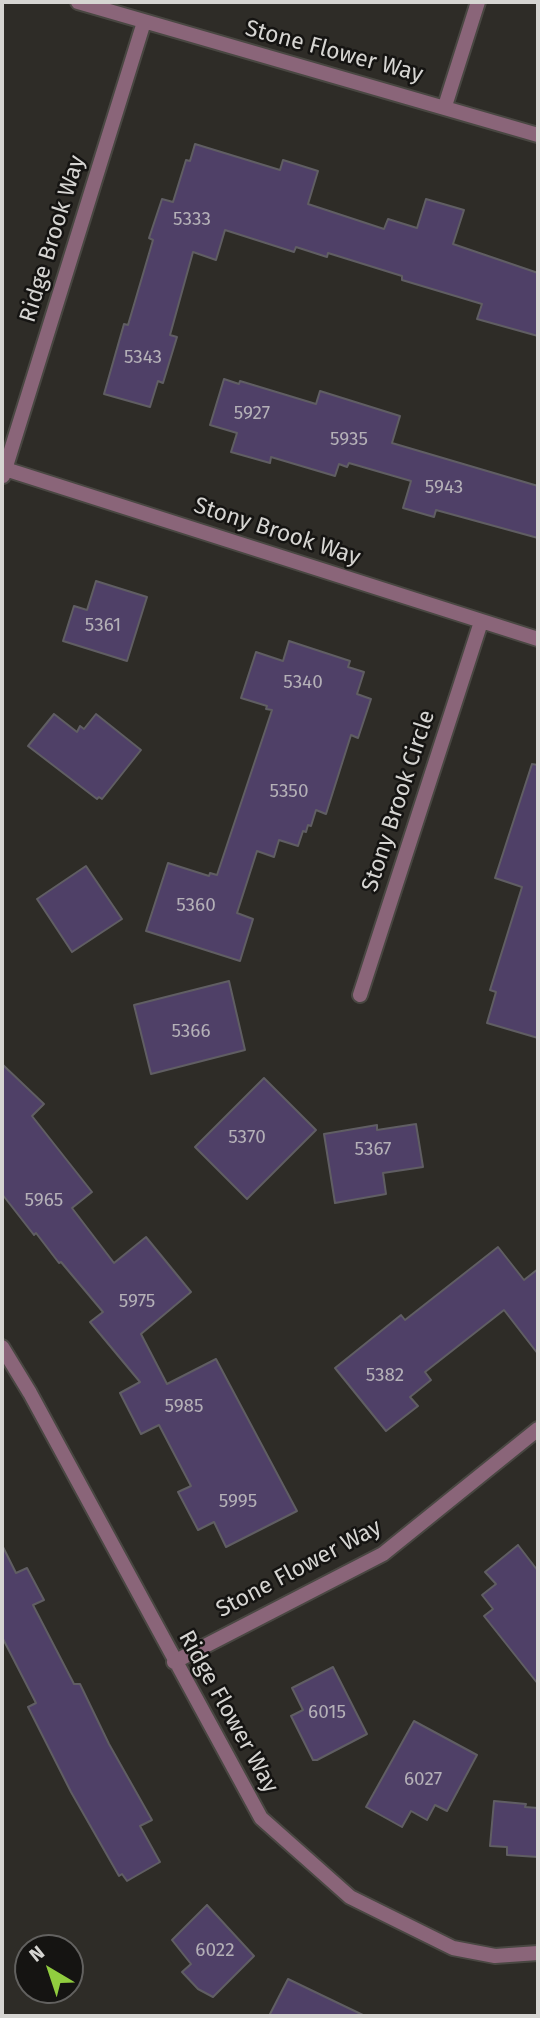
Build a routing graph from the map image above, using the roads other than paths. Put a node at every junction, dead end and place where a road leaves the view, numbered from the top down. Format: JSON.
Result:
{"nodes":[{"id":1,"x":78,"y":2,"type":"edge"},
{"id":2,"x":478,"y":2,"type":"edge"},
{"id":3,"x":144,"y":22,"type":"junction"},
{"id":4,"x":445,"y":106,"type":"junction"},
{"id":5,"x":538,"y":135,"type":"edge"},
{"id":6,"x":3,"y":472,"type":"edge"},
{"id":7,"x":481,"y":622,"type":"junction"},
{"id":8,"x":538,"y":639,"type":"edge"},
{"id":9,"x":360,"y":995,"type":"dead end"},
{"id":10,"x":2,"y":1347,"type":"edge"},
{"id":11,"x":538,"y":1429,"type":"edge"},
{"id":12,"x":174,"y":1662,"type":"junction"},
{"id":13,"x":538,"y":1953,"type":"edge"}],
"edges":[{"from":1,"to":3,"type":"street","name":"Stone Flower Way"},
{"from":2,"to":4,"type":"street"},
{"from":3,"to":4,"type":"street","name":"Stone Flower Way"},
{"from":3,"to":6,"type":"street","name":"Ridge Brook Way"},
{"from":4,"to":5,"type":"street","name":"Stone Flower Way"},
{"from":6,"to":7,"type":"street","name":"Stony Brook Way"},
{"from":7,"to":8,"type":"street","name":"Stony Brook Way"},
{"from":7,"to":9,"type":"street","name":"Stony Brook Circle"},
{"from":10,"to":12,"type":"street","name":"Ridge Flower Way"},
{"from":11,"to":12,"type":"street","name":"Stone Flower Way"},
{"from":12,"to":13,"type":"street","name":"Ridge Flower Way"}]}
